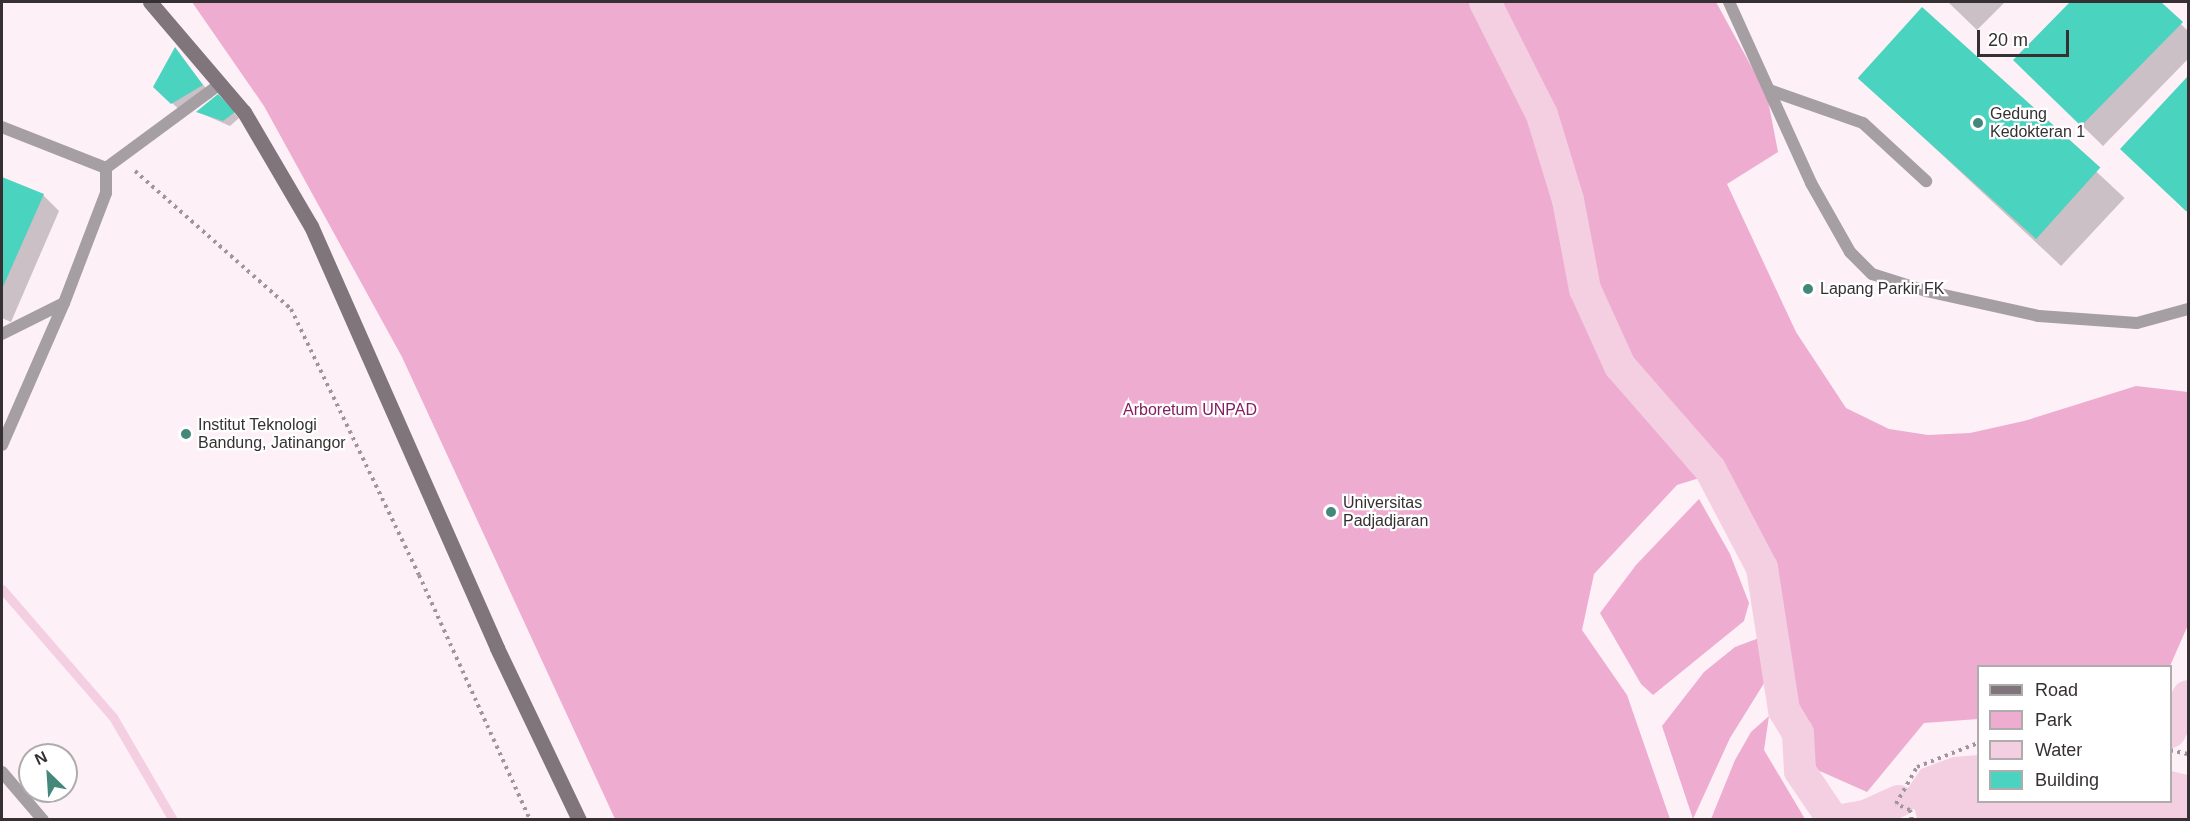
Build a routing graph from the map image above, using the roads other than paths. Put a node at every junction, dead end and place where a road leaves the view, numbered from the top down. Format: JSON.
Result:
{"nodes":[{"id":1,"x":150,"y":2,"type":"edge"},
{"id":2,"x":1729,"y":2,"type":"edge"},
{"id":3,"x":220,"y":84,"type":"junction"},
{"id":4,"x":1772,"y":91,"type":"junction"},
{"id":5,"x":2,"y":127,"type":"edge"},
{"id":6,"x":106,"y":168,"type":"junction"},
{"id":7,"x":1926,"y":182,"type":"dead end"},
{"id":8,"x":64,"y":303,"type":"junction"},
{"id":9,"x":2188,"y":309,"type":"edge"},
{"id":10,"x":2,"y":334,"type":"edge"},
{"id":11,"x":2,"y":445,"type":"edge"},
{"id":12,"x":2,"y":772,"type":"edge"},
{"id":13,"x":43,"y":819,"type":"edge"},
{"id":14,"x":579,"y":819,"type":"edge"}],
"edges":[{"from":1,"to":3,"type":"main road"},
{"from":2,"to":4,"type":"lane"},
{"from":3,"to":6,"type":"lane"},
{"from":3,"to":14,"type":"main road"},
{"from":4,"to":7,"type":"lane"},
{"from":4,"to":9,"type":"lane"},
{"from":5,"to":6,"type":"lane"},
{"from":6,"to":8,"type":"lane"},
{"from":8,"to":10,"type":"lane"},
{"from":8,"to":11,"type":"lane"},
{"from":12,"to":13,"type":"lane"}]}
